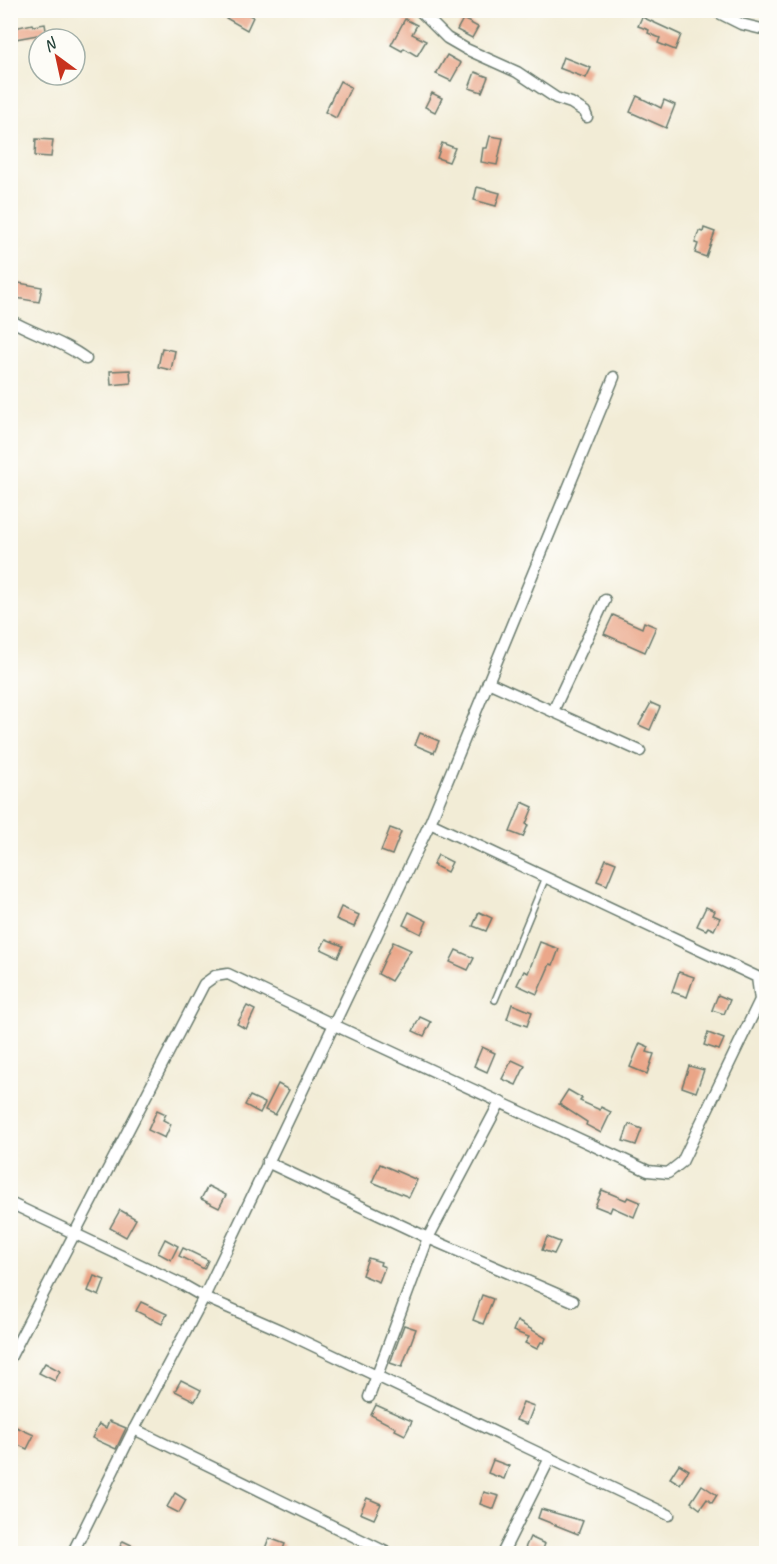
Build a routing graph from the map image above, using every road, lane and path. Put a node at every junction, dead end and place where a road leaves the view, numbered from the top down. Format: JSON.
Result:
{"nodes":[{"id":1,"x":419,"y":10,"type":"edge"},
{"id":2,"x":713,"y":10,"type":"edge"},
{"id":3,"x":766,"y":30,"type":"edge"},
{"id":4,"x":587,"y":117,"type":"dead end"},
{"id":5,"x":10,"y":320,"type":"edge"},
{"id":6,"x":86,"y":359,"type":"dead end"},
{"id":7,"x":614,"y":376,"type":"dead end"},
{"id":8,"x":605,"y":600,"type":"dead end"},
{"id":9,"x":488,"y":681,"type":"junction"},
{"id":10,"x":553,"y":711,"type":"junction"},
{"id":11,"x":640,"y":751,"type":"dead end"},
{"id":12,"x":430,"y":823,"type":"junction"},
{"id":13,"x":546,"y":877,"type":"junction"},
{"id":14,"x":495,"y":1000,"type":"dead end"},
{"id":15,"x":332,"y":1024,"type":"junction"},
{"id":16,"x":500,"y":1102,"type":"junction"},
{"id":17,"x":267,"y":1162,"type":"junction"},
{"id":18,"x":10,"y":1203,"type":"edge"},
{"id":19,"x":74,"y":1233,"type":"junction"},
{"id":20,"x":428,"y":1238,"type":"junction"},
{"id":21,"x":204,"y":1297,"type":"junction"},
{"id":22,"x":573,"y":1301,"type":"dead end"},
{"id":23,"x":10,"y":1358,"type":"edge"},
{"id":24,"x":378,"y":1376,"type":"junction"},
{"id":25,"x":369,"y":1396,"type":"dead end"},
{"id":26,"x":134,"y":1429,"type":"junction"},
{"id":27,"x":550,"y":1458,"type":"junction"},
{"id":28,"x":669,"y":1515,"type":"dead end"},
{"id":29,"x":72,"y":1554,"type":"edge"},
{"id":30,"x":390,"y":1554,"type":"edge"},
{"id":31,"x":502,"y":1554,"type":"edge"}],
"edges":[{"from":1,"to":4,"type":"street"},
{"from":2,"to":3,"type":"street"},
{"from":5,"to":6,"type":"street"},
{"from":7,"to":9,"type":"street"},
{"from":8,"to":10,"type":"street"},
{"from":9,"to":10,"type":"street"},
{"from":9,"to":12,"type":"street"},
{"from":10,"to":11,"type":"street"},
{"from":12,"to":13,"type":"street"},
{"from":12,"to":15,"type":"street"},
{"from":13,"to":14,"type":"lane"},
{"from":13,"to":16,"type":"street"},
{"from":15,"to":16,"type":"street"},
{"from":15,"to":17,"type":"street"},
{"from":15,"to":19,"type":"street"},
{"from":16,"to":20,"type":"street"},
{"from":17,"to":20,"type":"street"},
{"from":17,"to":21,"type":"street"},
{"from":18,"to":19,"type":"street"},
{"from":19,"to":21,"type":"street"},
{"from":19,"to":23,"type":"street"},
{"from":20,"to":22,"type":"street"},
{"from":20,"to":24,"type":"street"},
{"from":21,"to":24,"type":"street"},
{"from":21,"to":26,"type":"street"},
{"from":24,"to":25,"type":"street"},
{"from":24,"to":27,"type":"street"},
{"from":26,"to":29,"type":"street"},
{"from":26,"to":30,"type":"street"},
{"from":27,"to":28,"type":"street"},
{"from":27,"to":31,"type":"street"}]}
